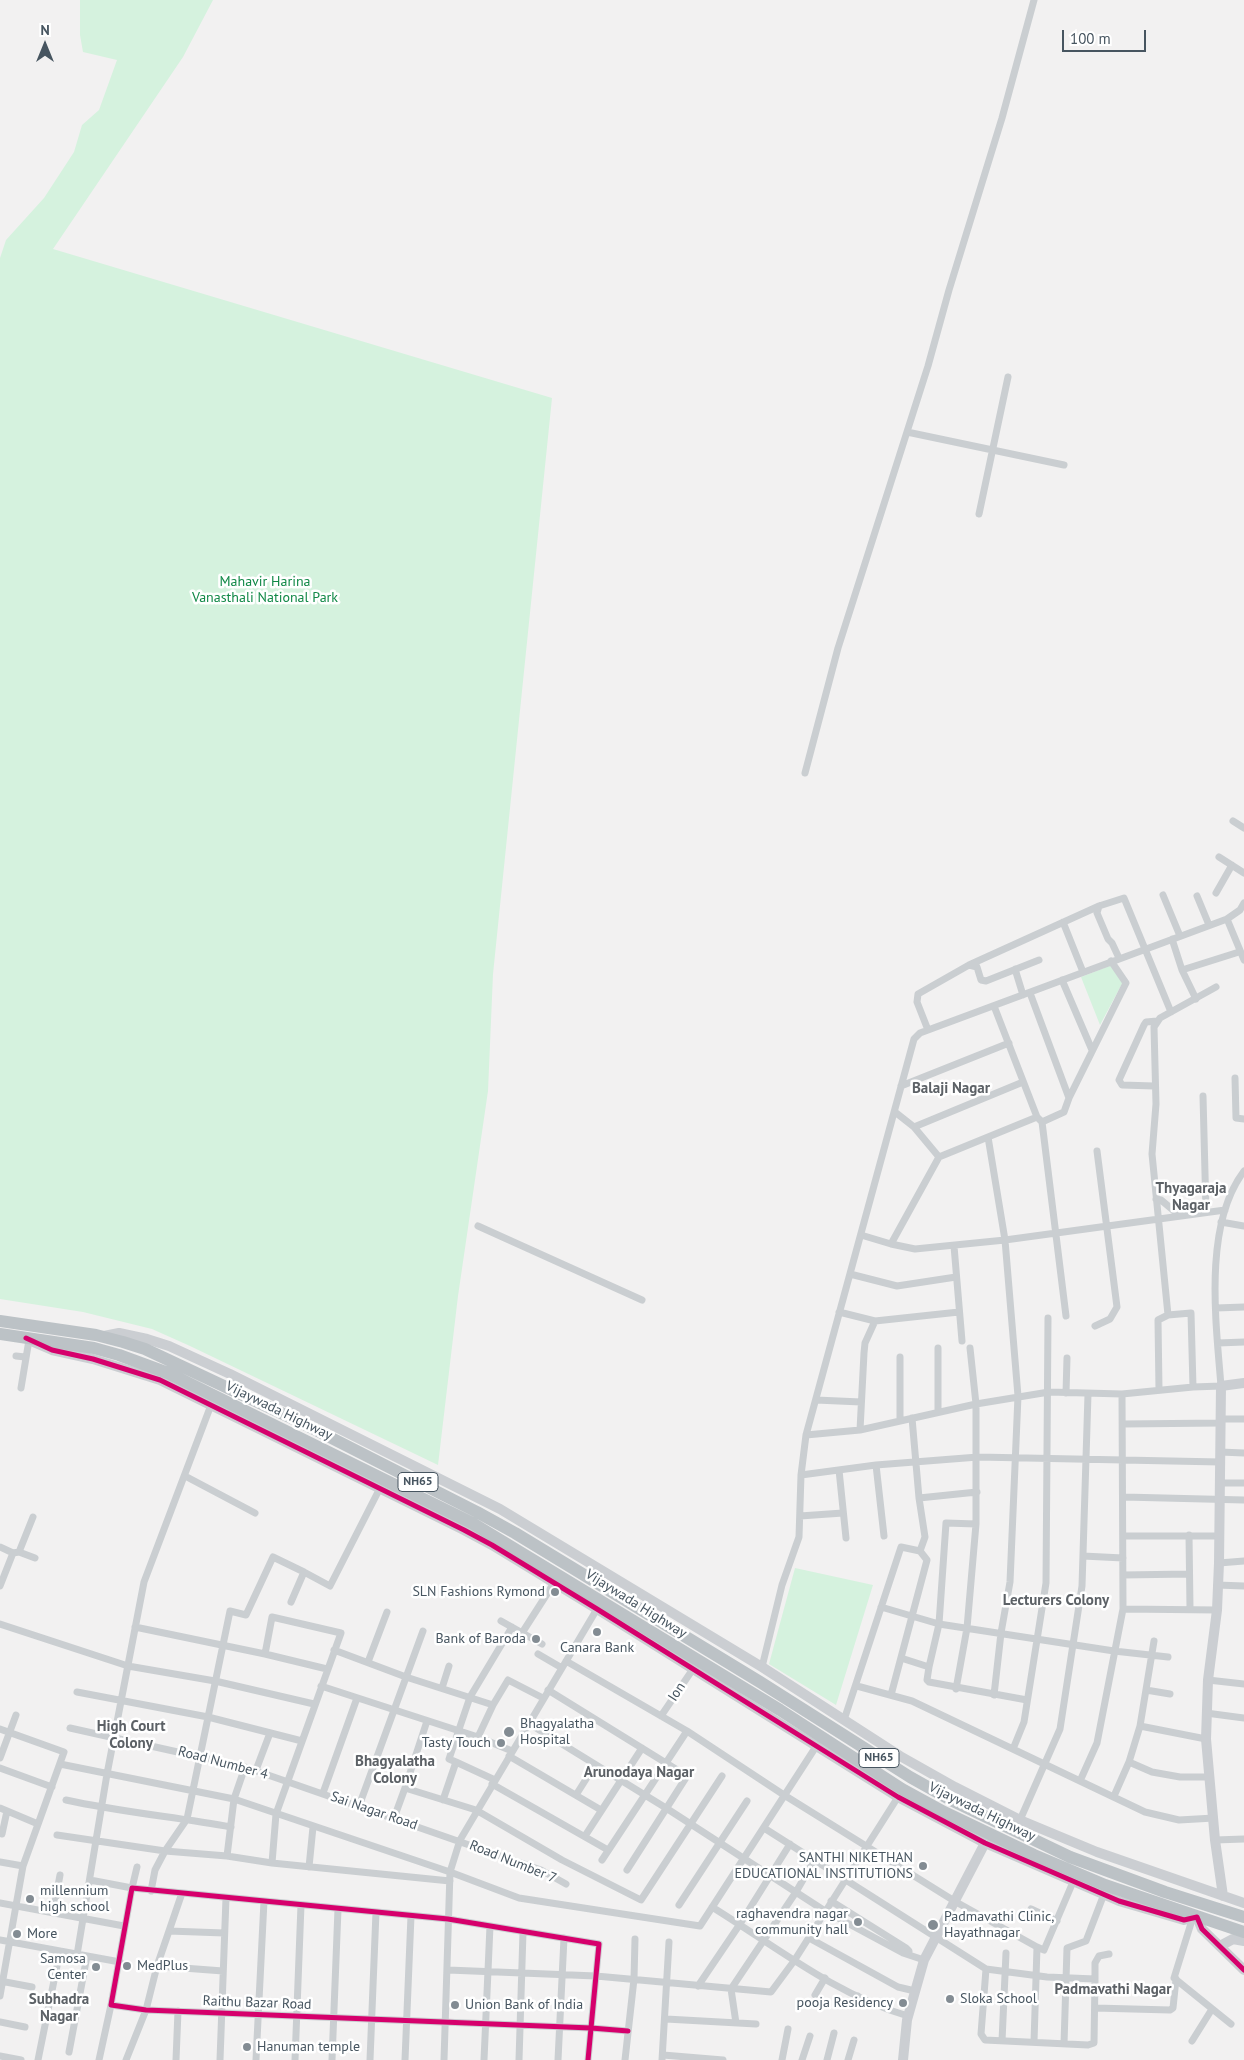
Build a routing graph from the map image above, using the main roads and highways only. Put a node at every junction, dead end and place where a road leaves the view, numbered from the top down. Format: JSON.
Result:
{"nodes":[{"id":1,"x":0,"y":1321,"type":"edge"},
{"id":2,"x":0,"y":1334,"type":"edge"},
{"id":3,"x":877,"y":1757,"type":"junction"},
{"id":4,"x":870,"y":1768,"type":"junction"},
{"id":5,"x":1244,"y":1917,"type":"edge"},
{"id":6,"x":1244,"y":1932,"type":"edge"}],
"edges":[{"from":1,"to":3,"type":"highway","name":"Vijaywada Highway","number":"NH65"},
{"from":2,"to":4,"type":"highway","name":"Vijaywada Highway","number":"NH65"},
{"from":3,"to":4,"type":"highway"},
{"from":3,"to":5,"type":"highway","name":"Vijaywada Highway","number":"NH65"},
{"from":4,"to":6,"type":"highway","name":"Vijaywada Highway","number":"NH65"}]}
